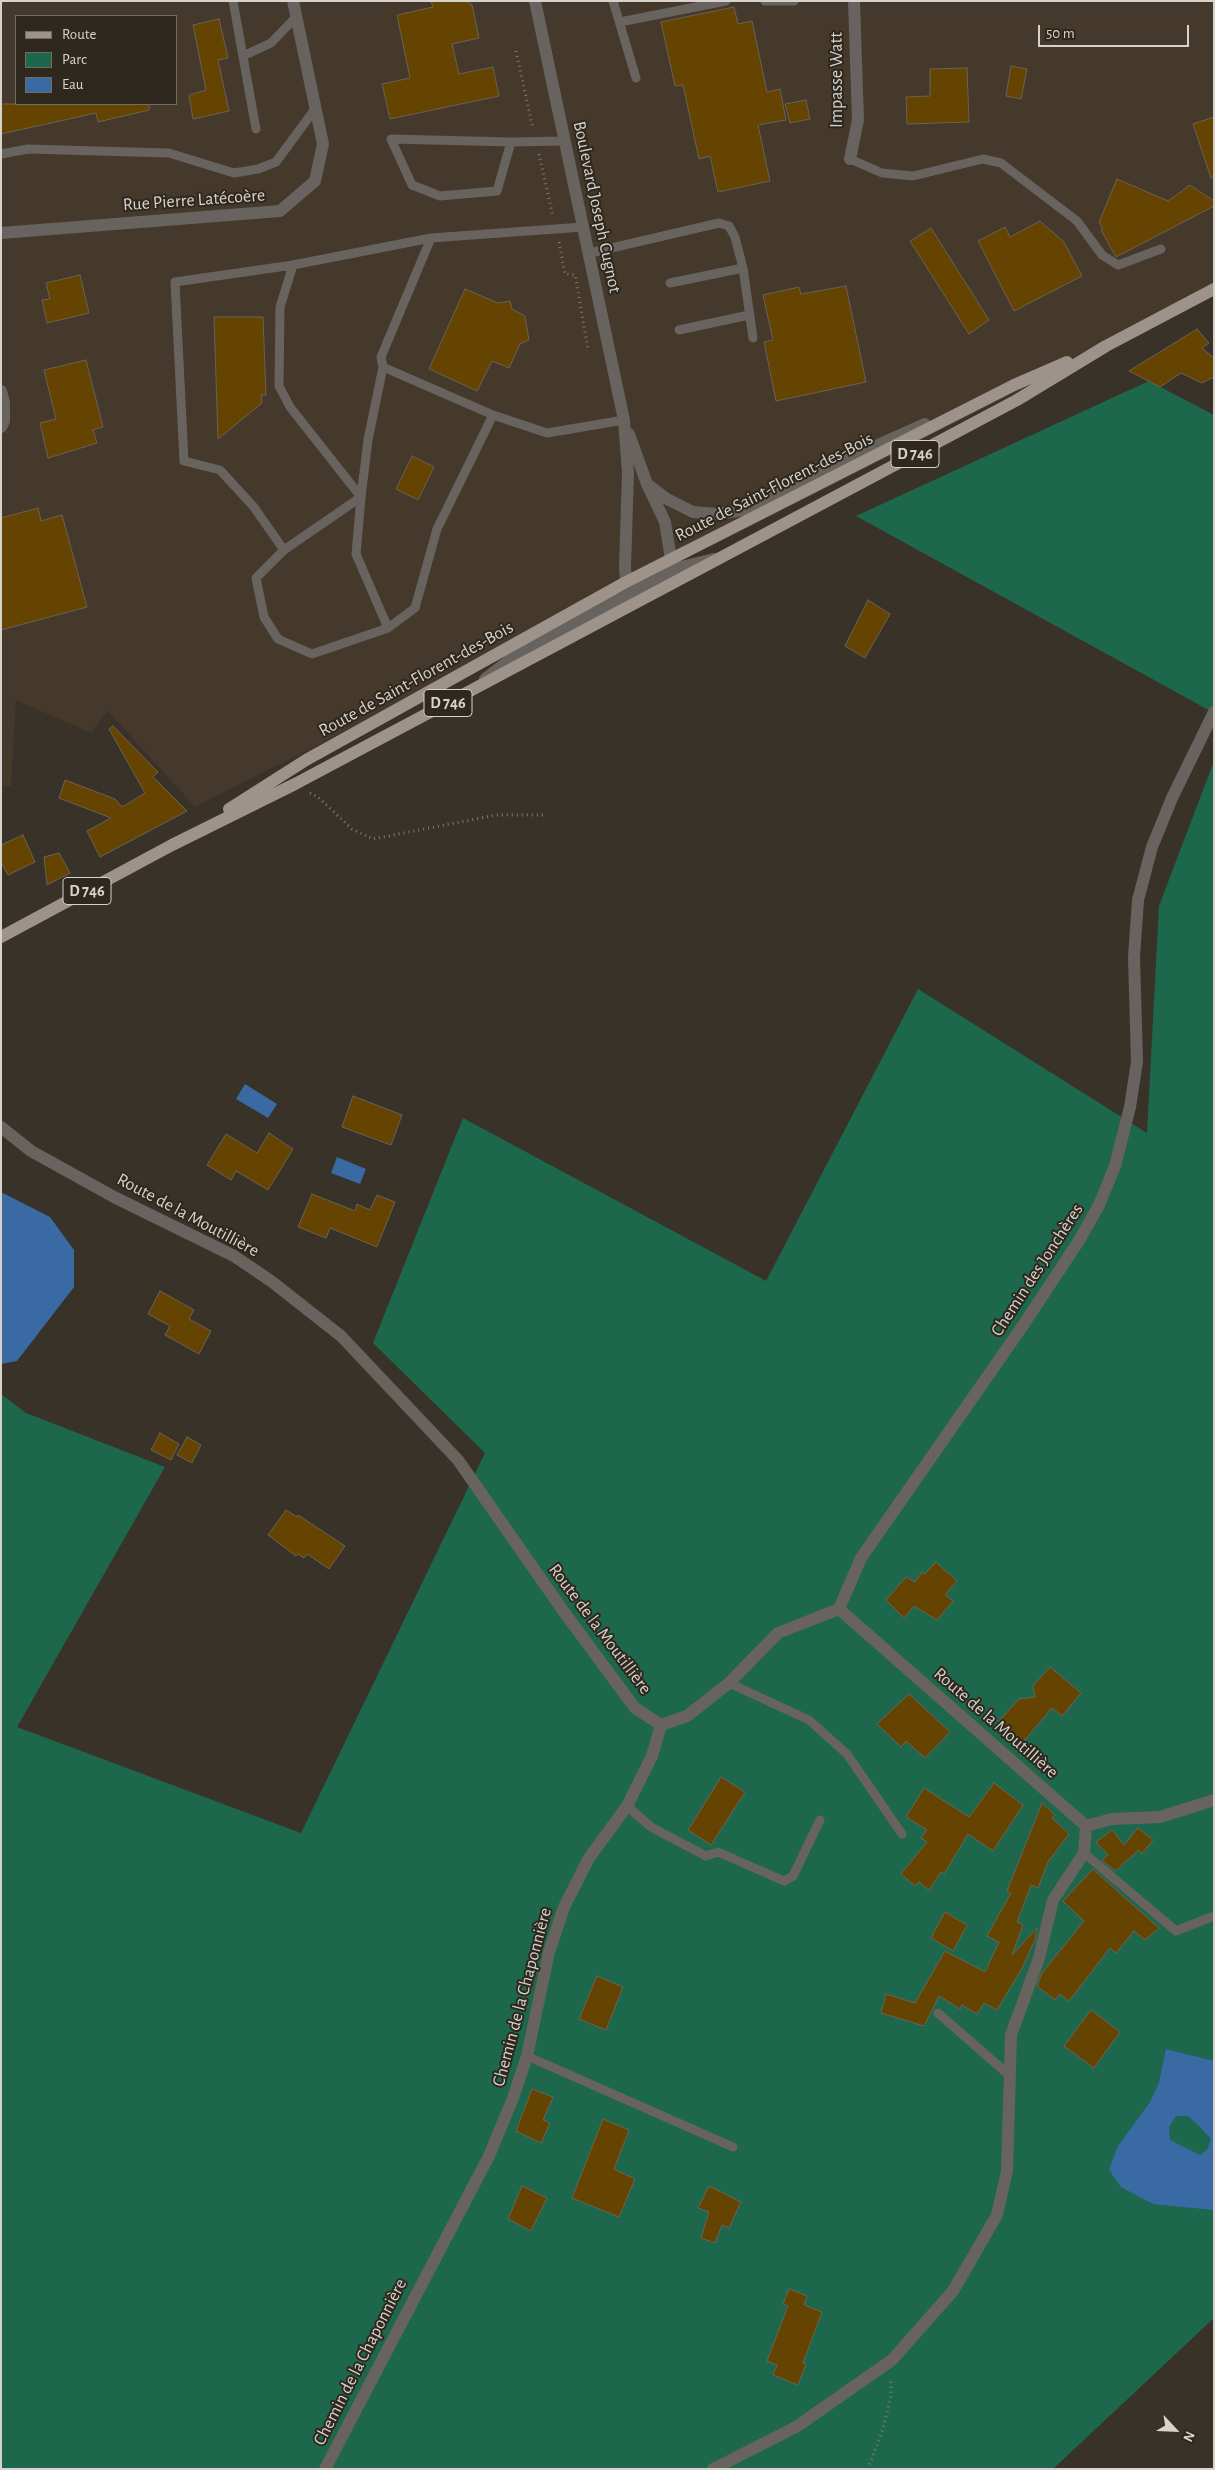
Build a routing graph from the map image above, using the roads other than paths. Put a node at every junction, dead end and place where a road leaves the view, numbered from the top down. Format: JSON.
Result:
{"nodes":[{"id":1,"x":233,"y":1,"type":"edge"},
{"id":2,"x":293,"y":1,"type":"edge"},
{"id":3,"x":536,"y":1,"type":"edge"},
{"id":4,"x":613,"y":1,"type":"edge"},
{"id":5,"x":726,"y":1,"type":"edge"},
{"id":6,"x":765,"y":1,"type":"edge"},
{"id":7,"x":794,"y":1,"type":"edge"},
{"id":8,"x":854,"y":1,"type":"edge"},
{"id":9,"x":296,"y":17,"type":"junction"},
{"id":10,"x":620,"y":22,"type":"junction"},
{"id":11,"x":243,"y":56,"type":"junction"},
{"id":12,"x":636,"y":78,"type":"dead end"},
{"id":13,"x":315,"y":109,"type":"junction"},
{"id":14,"x":256,"y":129,"type":"dead end"},
{"id":15,"x":565,"y":141,"type":"junction"},
{"id":16,"x":511,"y":142,"type":"junction"},
{"id":17,"x":1,"y":154,"type":"edge"},
{"id":18,"x":850,"y":159,"type":"joint"},
{"id":19,"x":583,"y":227,"type":"junction"},
{"id":20,"x":1,"y":233,"type":"edge"},
{"id":21,"x":431,"y":238,"type":"junction"},
{"id":22,"x":1161,"y":249,"type":"dead end"},
{"id":23,"x":590,"y":253,"type":"junction"},
{"id":24,"x":293,"y":265,"type":"junction"},
{"id":25,"x":743,"y":268,"type":"junction"},
{"id":26,"x":670,"y":283,"type":"dead end"},
{"id":27,"x":1214,"y":289,"type":"edge"},
{"id":28,"x":749,"y":315,"type":"junction"},
{"id":29,"x":679,"y":330,"type":"dead end"},
{"id":30,"x":753,"y":338,"type":"dead end"},
{"id":31,"x":1106,"y":346,"type":"junction"},
{"id":32,"x":382,"y":367,"type":"junction"},
{"id":33,"x":1014,"y":385,"type":"junction"},
{"id":34,"x":1,"y":391,"type":"edge"},
{"id":35,"x":493,"y":415,"type":"junction"},
{"id":36,"x":624,"y":420,"type":"junction"},
{"id":37,"x":1,"y":427,"type":"edge"},
{"id":38,"x":648,"y":484,"type":"junction"},
{"id":39,"x":361,"y":497,"type":"junction"},
{"id":40,"x":284,"y":550,"type":"junction"},
{"id":41,"x":722,"y":558,"type":"junction"},
{"id":42,"x":671,"y":559,"type":"junction"},
{"id":43,"x":626,"y":582,"type":"junction"},
{"id":44,"x":652,"y":583,"type":"junction"},
{"id":45,"x":388,"y":628,"type":"junction"},
{"id":46,"x":465,"y":694,"type":"junction"},
{"id":47,"x":1214,"y":712,"type":"edge"},
{"id":48,"x":172,"y":845,"type":"junction"},
{"id":49,"x":1,"y":937,"type":"edge"},
{"id":50,"x":1,"y":1128,"type":"edge"},
{"id":51,"x":840,"y":1609,"type":"junction"},
{"id":52,"x":729,"y":1683,"type":"junction"},
{"id":53,"x":661,"y":1725,"type":"junction"},
{"id":54,"x":1214,"y":1800,"type":"edge"},
{"id":55,"x":627,"y":1806,"type":"junction"},
{"id":56,"x":820,"y":1820,"type":"dead end"},
{"id":57,"x":1086,"y":1826,"type":"junction"},
{"id":58,"x":902,"y":1834,"type":"dead end"},
{"id":59,"x":1084,"y":1853,"type":"junction"},
{"id":60,"x":1214,"y":1916,"type":"edge"},
{"id":61,"x":938,"y":2013,"type":"dead end"},
{"id":62,"x":527,"y":2056,"type":"junction"},
{"id":63,"x":1010,"y":2076,"type":"junction"},
{"id":64,"x":733,"y":2147,"type":"dead end"},
{"id":65,"x":325,"y":2469,"type":"edge"},
{"id":66,"x":713,"y":2469,"type":"edge"}],
"edges":[{"from":1,"to":11,"type":"lane"},
{"from":2,"to":9,"type":"street","name":"Rue Pierre Latécoère"},
{"from":3,"to":15,"type":"street","name":"Boulevard Joseph Cugnot"},
{"from":4,"to":10,"type":"lane"},
{"from":5,"to":10,"type":"lane"},
{"from":6,"to":7,"type":"lane"},
{"from":8,"to":18,"type":"street","name":"Impasse Watt"},
{"from":9,"to":11,"type":"lane"},
{"from":9,"to":13,"type":"street","name":"Rue Pierre Latécoère"},
{"from":10,"to":12,"type":"lane"},
{"from":11,"to":14,"type":"lane"},
{"from":13,"to":17,"type":"lane"},
{"from":13,"to":20,"type":"street","name":"Rue Pierre Latécoère"},
{"from":15,"to":16,"type":"lane"},
{"from":15,"to":19,"type":"street","name":"Boulevard Joseph Cugnot"},
{"from":16,"to":16,"type":"lane"},
{"from":18,"to":22,"type":"lane"},
{"from":19,"to":21,"type":"lane"},
{"from":19,"to":23,"type":"street","name":"Boulevard Joseph Cugnot"},
{"from":21,"to":24,"type":"lane"},
{"from":21,"to":32,"type":"lane"},
{"from":23,"to":25,"type":"lane"},
{"from":23,"to":36,"type":"street","name":"Boulevard Joseph Cugnot"},
{"from":24,"to":39,"type":"lane"},
{"from":24,"to":40,"type":"lane"},
{"from":25,"to":26,"type":"lane"},
{"from":25,"to":28,"type":"lane"},
{"from":27,"to":31,"type":"main road","number":"D 746"},
{"from":28,"to":29,"type":"lane"},
{"from":28,"to":30,"type":"lane"},
{"from":31,"to":33,"type":"main road","name":"Route de Saint-Florent-des-Bois","number":"D 746"},
{"from":31,"to":41,"type":"main road","name":"Route de Saint-Florent-des-Bois","number":"D 746"},
{"from":32,"to":35,"type":"lane"},
{"from":32,"to":39,"type":"lane"},
{"from":33,"to":38,"type":"street"},
{"from":33,"to":42,"type":"main road","name":"Route de Saint-Florent-des-Bois","number":"D 746"},
{"from":34,"to":37,"type":"street"},
{"from":35,"to":36,"type":"lane"},
{"from":35,"to":45,"type":"lane"},
{"from":36,"to":38,"type":"street","name":"Boulevard Joseph Cugnot"},
{"from":36,"to":43,"type":"street","name":"Boulevard Joseph Cugnot"},
{"from":38,"to":42,"type":"street","name":"Boulevard Joseph Cugnot"},
{"from":39,"to":40,"type":"lane"},
{"from":39,"to":45,"type":"lane"},
{"from":40,"to":45,"type":"lane"},
{"from":41,"to":44,"type":"street"},
{"from":41,"to":46,"type":"main road","name":"Route de Saint-Florent-des-Bois","number":"D 746"},
{"from":42,"to":43,"type":"main road","name":"Route de Saint-Florent-des-Bois","number":"D 746"},
{"from":42,"to":44,"type":"street"},
{"from":43,"to":44,"type":"street"},
{"from":43,"to":48,"type":"main road","name":"Route de Saint-Florent-des-Bois","number":"D 746"},
{"from":44,"to":46,"type":"street"},
{"from":46,"to":48,"type":"main road","name":"Route de Saint-Florent-des-Bois","number":"D 746"},
{"from":47,"to":51,"type":"street","name":"Chemin des Jonchères"},
{"from":48,"to":49,"type":"main road","name":"Route de Saint-Florent-des-Bois","number":"D 746"},
{"from":50,"to":53,"type":"street","name":"Route de la Moutillière"},
{"from":51,"to":52,"type":"street"},
{"from":51,"to":57,"type":"street","name":"Route de la Moutillière"},
{"from":52,"to":53,"type":"street"},
{"from":52,"to":58,"type":"lane"},
{"from":53,"to":55,"type":"street","name":"Chemin de la Chaponnière"},
{"from":54,"to":57,"type":"street"},
{"from":55,"to":56,"type":"lane"},
{"from":55,"to":62,"type":"street","name":"Chemin de la Chaponnière"},
{"from":57,"to":59,"type":"street"},
{"from":59,"to":60,"type":"lane"},
{"from":59,"to":63,"type":"street"},
{"from":61,"to":63,"type":"lane"},
{"from":62,"to":64,"type":"lane"},
{"from":62,"to":65,"type":"street","name":"Chemin de la Chaponnière"},
{"from":63,"to":66,"type":"street"}]}
